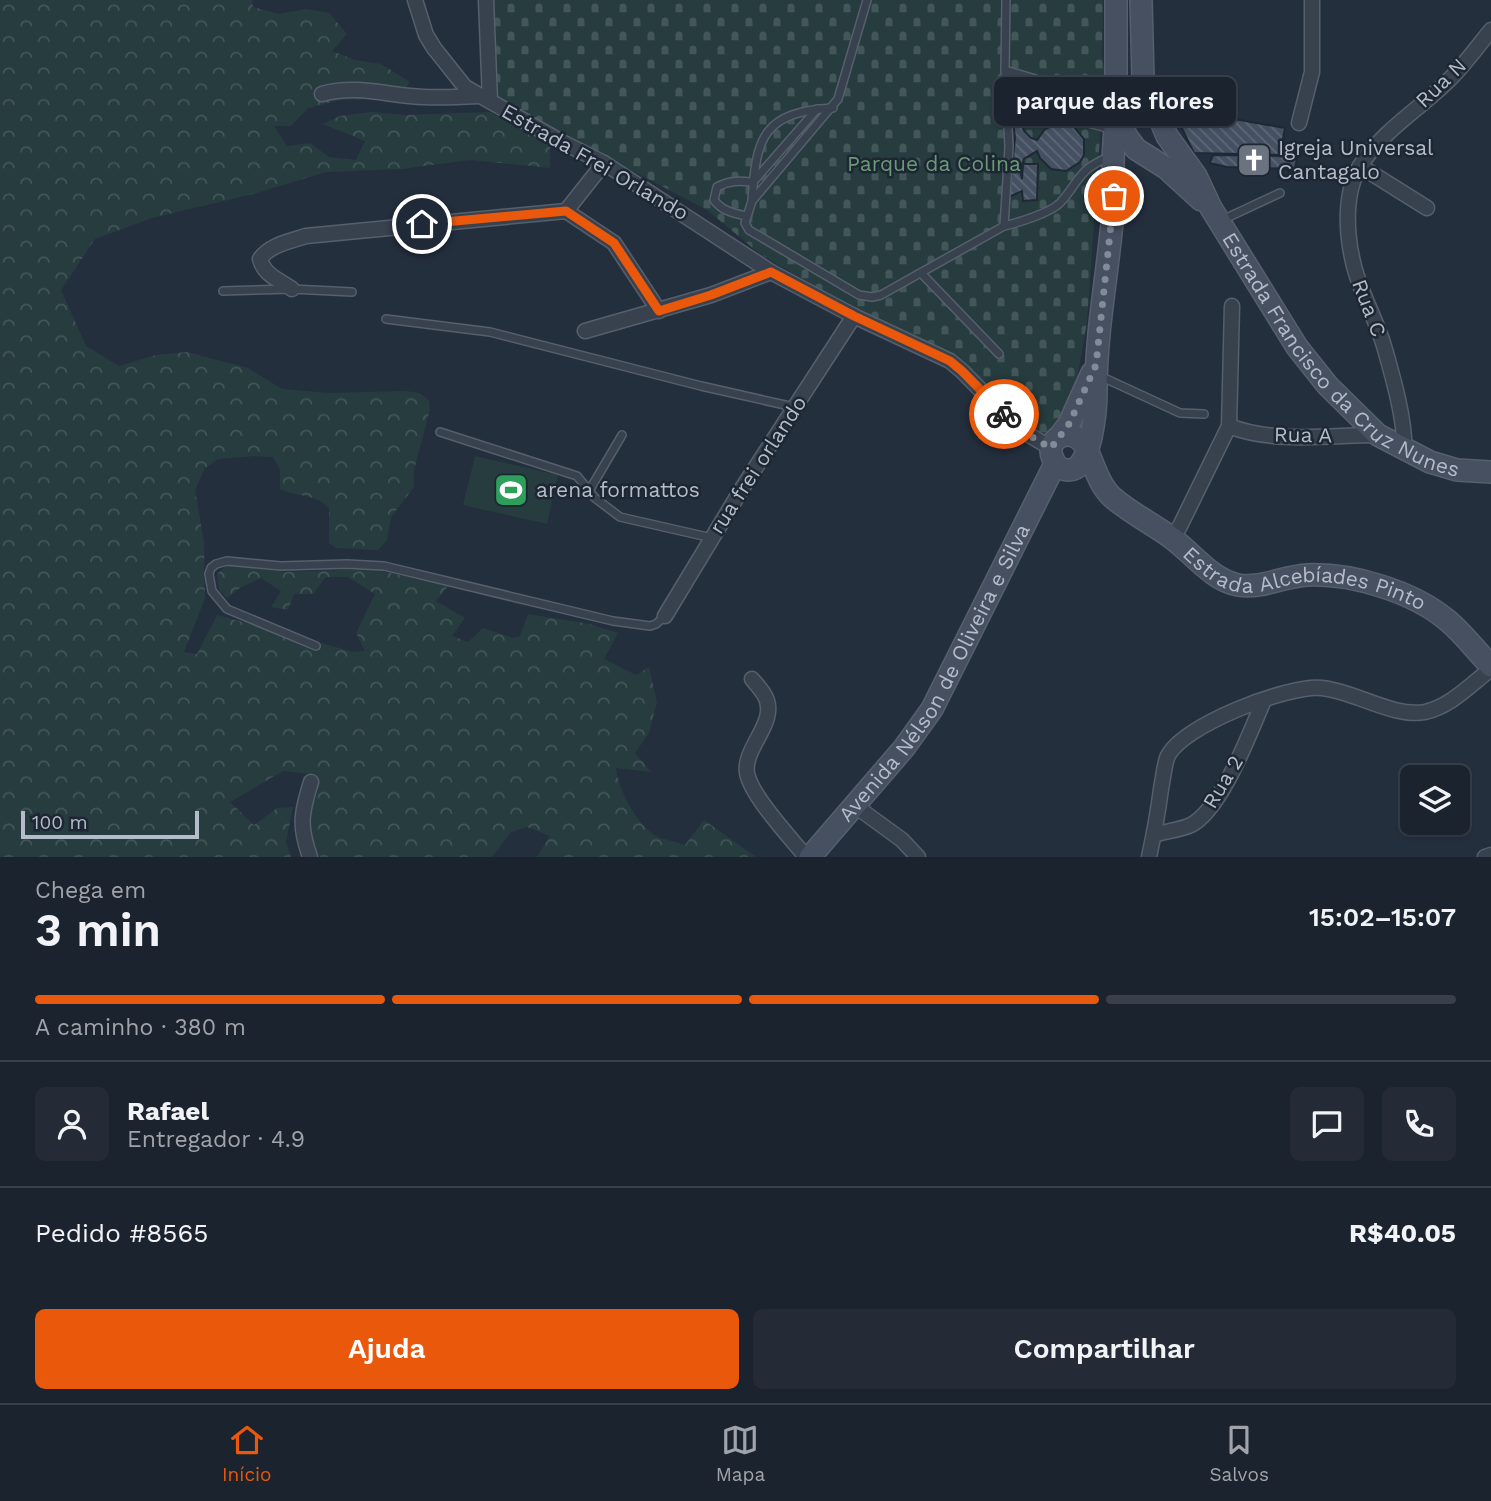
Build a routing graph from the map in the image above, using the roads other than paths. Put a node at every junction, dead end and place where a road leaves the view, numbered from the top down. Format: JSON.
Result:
{"nodes":[{"id":1,"x":415,"y":0,"type":"edge"},
{"id":2,"x":486,"y":0,"type":"edge"},
{"id":3,"x":867,"y":0,"type":"edge"},
{"id":4,"x":1006,"y":0,"type":"edge"},
{"id":5,"x":1116,"y":0,"type":"edge"},
{"id":6,"x":1141,"y":0,"type":"edge"},
{"id":7,"x":1312,"y":0,"type":"edge"},
{"id":8,"x":1491,"y":30,"type":"edge"},
{"id":9,"x":1005,"y":70,"type":"junction"},
{"id":10,"x":1143,"y":78,"type":"junction"},
{"id":11,"x":1116,"y":85,"type":"junction"},
{"id":12,"x":322,"y":94,"type":"dead end"},
{"id":13,"x":485,"y":99,"type":"junction"},
{"id":14,"x":833,"y":108,"type":"junction"},
{"id":15,"x":817,"y":109,"type":"junction"},
{"id":16,"x":1115,"y":121,"type":"junction"},
{"id":17,"x":1299,"y":123,"type":"dead end"},
{"id":18,"x":1167,"y":136,"type":"junction"},
{"id":19,"x":1113,"y":156,"type":"junction"},
{"id":20,"x":1148,"y":158,"type":"junction"},
{"id":21,"x":604,"y":163,"type":"junction"},
{"id":22,"x":1360,"y":166,"type":"junction"},
{"id":23,"x":753,"y":181,"type":"junction"},
{"id":24,"x":1280,"y":193,"type":"dead end"},
{"id":25,"x":1114,"y":196,"type":"junction"},
{"id":26,"x":752,"y":201,"type":"junction"},
{"id":27,"x":1427,"y":208,"type":"dead end"},
{"id":28,"x":566,"y":211,"type":"junction"},
{"id":29,"x":1215,"y":215,"type":"junction"},
{"id":30,"x":746,"y":216,"type":"junction"},
{"id":31,"x":1004,"y":226,"type":"junction"},
{"id":32,"x":771,"y":272,"type":"junction"},
{"id":33,"x":920,"y":273,"type":"junction"},
{"id":34,"x":292,"y":289,"type":"junction"},
{"id":35,"x":223,"y":291,"type":"dead end"},
{"id":36,"x":352,"y":292,"type":"dead end"},
{"id":37,"x":1232,"y":306,"type":"dead end"},
{"id":38,"x":659,"y":311,"type":"junction"},
{"id":39,"x":854,"y":316,"type":"junction"},
{"id":40,"x":386,"y":319,"type":"dead end"},
{"id":41,"x":585,"y":331,"type":"dead end"},
{"id":42,"x":999,"y":354,"type":"dead end"},
{"id":43,"x":1096,"y":370,"type":"junction"},
{"id":44,"x":795,"y":407,"type":"junction"},
{"id":45,"x":1204,"y":414,"type":"dead end"},
{"id":46,"x":1229,"y":426,"type":"junction"},
{"id":47,"x":440,"y":432,"type":"dead end"},
{"id":48,"x":622,"y":435,"type":"dead end"},
{"id":49,"x":1378,"y":435,"type":"junction"},
{"id":50,"x":1086,"y":449,"type":"junction"},
{"id":51,"x":1405,"y":450,"type":"junction"},
{"id":52,"x":1057,"y":461,"type":"junction"},
{"id":53,"x":1491,"y":472,"type":"edge"},
{"id":54,"x":589,"y":491,"type":"junction"},
{"id":55,"x":1111,"y":496,"type":"junction"},
{"id":56,"x":712,"y":538,"type":"junction"},
{"id":57,"x":1172,"y":538,"type":"junction"},
{"id":58,"x":665,"y":616,"type":"joint"},
{"id":59,"x":316,"y":646,"type":"dead end"},
{"id":60,"x":1491,"y":668,"type":"edge"},
{"id":61,"x":751,"y":679,"type":"dead end"},
{"id":62,"x":1264,"y":700,"type":"junction"},
{"id":63,"x":311,"y":782,"type":"dead end"},
{"id":64,"x":854,"y":805,"type":"junction"},
{"id":65,"x":1154,"y":835,"type":"junction"},
{"id":66,"x":1491,"y":855,"type":"edge"},
{"id":67,"x":310,"y":857,"type":"edge"},
{"id":68,"x":808,"y":857,"type":"edge"},
{"id":69,"x":918,"y":857,"type":"edge"},
{"id":70,"x":1149,"y":857,"type":"edge"},
{"id":71,"x":1485,"y":857,"type":"edge"}],
"edges":[{"from":1,"to":13,"type":"street","name":"Estrada Frei Orlando"},
{"from":2,"to":13,"type":"street"},
{"from":3,"to":14,"type":"lane"},
{"from":4,"to":9,"type":"lane"},
{"from":5,"to":11,"type":"street","name":"Estrada Francisco da Cruz Nunes"},
{"from":6,"to":10,"type":"street","name":"Estrada Francisco da Cruz Nunes"},
{"from":7,"to":17,"type":"street"},
{"from":8,"to":22,"type":"street","name":"Rua N"},
{"from":9,"to":16,"type":"lane"},
{"from":9,"to":31,"type":"lane"},
{"from":10,"to":11,"type":"street"},
{"from":10,"to":18,"type":"street","name":"Estrada Francisco da Cruz Nunes"},
{"from":11,"to":16,"type":"street","name":"Estrada Francisco da Cruz Nunes"},
{"from":12,"to":13,"type":"street"},
{"from":13,"to":21,"type":"street","name":"Estrada Frei Orlando"},
{"from":14,"to":15,"type":"lane"},
{"from":14,"to":26,"type":"lane"},
{"from":15,"to":23,"type":"lane"},
{"from":15,"to":23,"type":"lane"},
{"from":16,"to":19,"type":"street","name":"Avenida Nélson de Oliveira e Silva"},
{"from":16,"to":20,"type":"street","name":"Estrada Francisco da Cruz Nunes"},
{"from":18,"to":20,"type":"street","name":"Avenida Nélson de Oliveira e Silva"},
{"from":18,"to":29,"type":"street","name":"Estrada Francisco da Cruz Nunes"},
{"from":19,"to":25,"type":"street","name":"Avenida Nélson de Oliveira e Silva"},
{"from":19,"to":31,"type":"lane"},
{"from":20,"to":25,"type":"street","name":"Avenida Nélson de Oliveira e Silva"},
{"from":20,"to":29,"type":"street","name":"Estrada Francisco da Cruz Nunes"},
{"from":21,"to":28,"type":"street"},
{"from":21,"to":32,"type":"street","name":"Estrada Frei Orlando"},
{"from":22,"to":27,"type":"street"},
{"from":22,"to":51,"type":"street","name":"Rua C"},
{"from":23,"to":26,"type":"lane"},
{"from":23,"to":30,"type":"lane"},
{"from":24,"to":29,"type":"lane"},
{"from":25,"to":43,"type":"street","name":"Avenida Nélson de Oliveira e Silva"},
{"from":26,"to":30,"type":"lane"},
{"from":28,"to":34,"type":"street"},
{"from":28,"to":38,"type":"street"},
{"from":29,"to":49,"type":"street","name":"Estrada Francisco da Cruz Nunes"},
{"from":30,"to":33,"type":"lane"},
{"from":31,"to":33,"type":"lane"},
{"from":32,"to":38,"type":"street"},
{"from":32,"to":39,"type":"street","name":"Estrada Frei Orlando"},
{"from":33,"to":42,"type":"lane"},
{"from":34,"to":35,"type":"lane"},
{"from":34,"to":36,"type":"lane"},
{"from":37,"to":46,"type":"street"},
{"from":38,"to":41,"type":"street"},
{"from":39,"to":44,"type":"street","name":"rua frei orlando"},
{"from":39,"to":52,"type":"street","name":"Estrada Frei Orlando"},
{"from":40,"to":44,"type":"lane"},
{"from":43,"to":45,"type":"lane"},
{"from":43,"to":50,"type":"street","name":"Avenida Nélson de Oliveira e Silva"},
{"from":43,"to":52,"type":"street","name":"Avenida Nélson de Oliveira e Silva"},
{"from":44,"to":56,"type":"street","name":"rua frei orlando"},
{"from":46,"to":49,"type":"street","name":"Rua A"},
{"from":46,"to":57,"type":"street"},
{"from":47,"to":54,"type":"lane"},
{"from":48,"to":54,"type":"lane"},
{"from":49,"to":51,"type":"street","name":"Estrada Francisco da Cruz Nunes"},
{"from":50,"to":52,"type":"street"},
{"from":50,"to":52,"type":"street"},
{"from":50,"to":55,"type":"street","name":"Estrada Alcebíades Pinto"},
{"from":51,"to":53,"type":"street","name":"Estrada Francisco da Cruz Nunes"},
{"from":52,"to":55,"type":"street","name":"Estrada Alcebíades Pinto"},
{"from":52,"to":64,"type":"street","name":"Avenida Nélson de Oliveira e Silva"},
{"from":54,"to":56,"type":"lane"},
{"from":55,"to":57,"type":"street","name":"Estrada Alcebíades Pinto"},
{"from":56,"to":58,"type":"street","name":"rua frei orlando"},
{"from":57,"to":60,"type":"street","name":"Estrada Alcebíades Pinto"},
{"from":58,"to":59,"type":"lane"},
{"from":60,"to":62,"type":"street"},
{"from":61,"to":68,"type":"street"},
{"from":62,"to":65,"type":"street","name":"Rua 2"},
{"from":62,"to":65,"type":"street"},
{"from":63,"to":67,"type":"street"},
{"from":64,"to":68,"type":"street","name":"Avenida Nélson de Oliveira e Silva"},
{"from":64,"to":69,"type":"street"},
{"from":65,"to":70,"type":"street"},
{"from":66,"to":71,"type":"street"}]}
